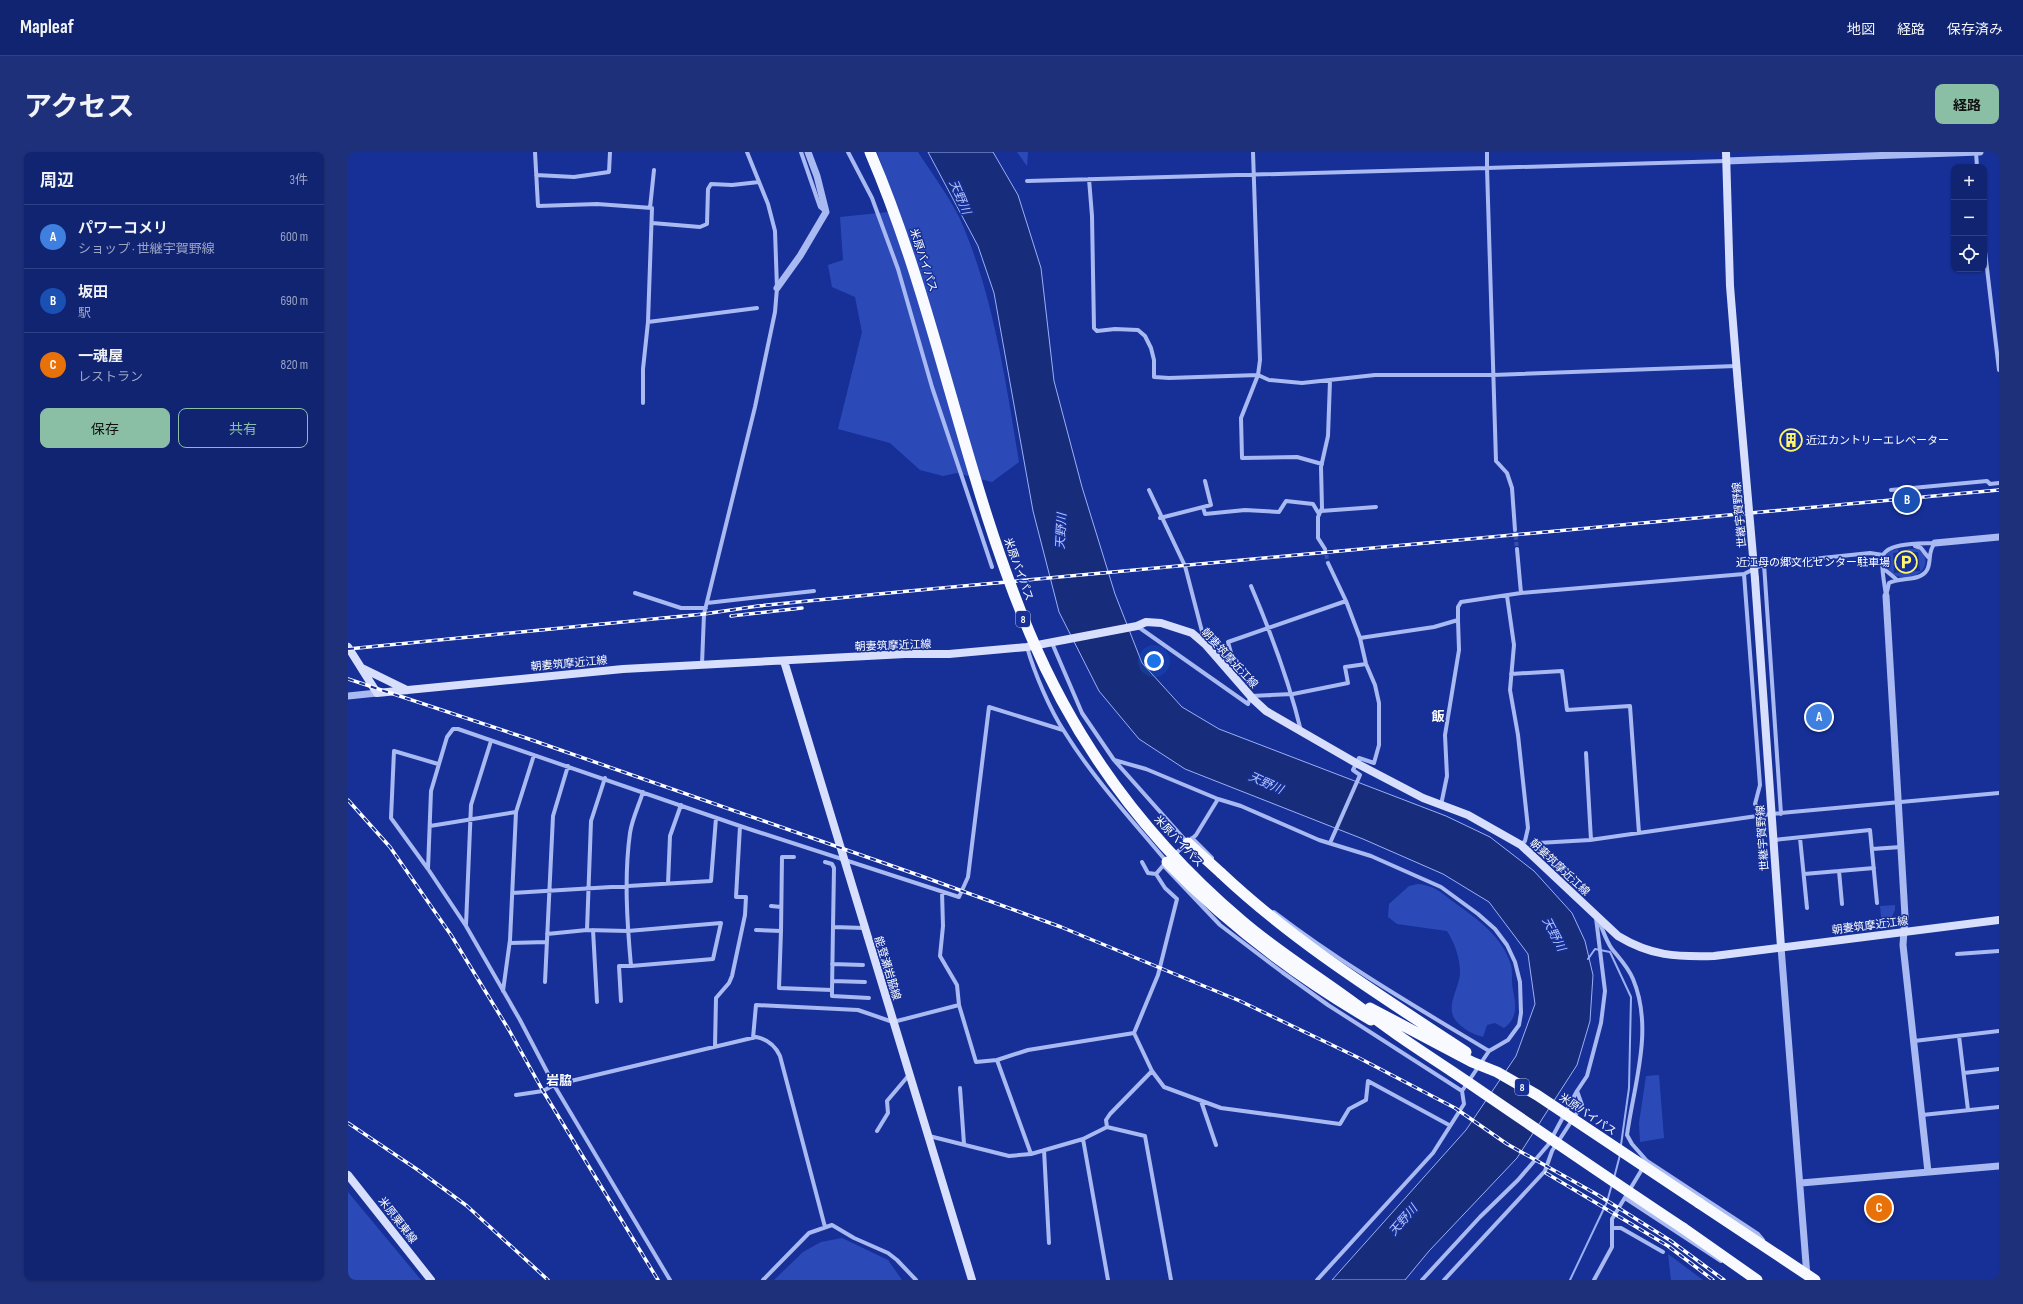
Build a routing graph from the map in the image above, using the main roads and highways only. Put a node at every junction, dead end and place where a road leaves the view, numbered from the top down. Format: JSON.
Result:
{"nodes":[{"id":1,"x":870,"y":152,"type":"edge"},
{"id":2,"x":1726,"y":152,"type":"edge"},
{"id":3,"x":348,"y":647,"type":"edge"},
{"id":4,"x":784,"y":661,"type":"junction"},
{"id":5,"x":361,"y":667,"type":"junction"},
{"id":6,"x":407,"y":690,"type":"junction"},
{"id":7,"x":1190,"y":840,"type":"road end"},
{"id":8,"x":1165,"y":863,"type":"road end"},
{"id":9,"x":1999,"y":920,"type":"edge"},
{"id":10,"x":1781,"y":947,"type":"junction"},
{"id":11,"x":1334,"y":989,"type":"junction"},
{"id":12,"x":1404,"y":1040,"type":"junction"},
{"id":13,"x":1497,"y":1072,"type":"junction"},
{"id":14,"x":348,"y":1175,"type":"edge"},
{"id":15,"x":1809,"y":1278,"type":"edge"},
{"id":16,"x":431,"y":1280,"type":"edge"},
{"id":17,"x":972,"y":1280,"type":"edge"},
{"id":18,"x":1757,"y":1280,"type":"edge"}],
"edges":[{"from":1,"to":11,"type":"highway","name":"米原バイパス","number":"8","bridge":true},
{"from":2,"to":10,"type":"main road","name":"世継宇賀野線","bridge":true},
{"from":3,"to":5,"type":"main road"},
{"from":4,"to":6,"type":"main road","name":"朝妻筑摩近江線"},
{"from":4,"to":10,"type":"main road","name":"朝妻筑摩近江線"},
{"from":4,"to":17,"type":"main road","name":"能登瀬岩脇線"},
{"from":5,"to":6,"type":"main road"},
{"from":5,"to":6,"type":"main road","name":"朝妻筑摩近江線"},
{"from":7,"to":13,"type":"highway","bridge":true},
{"from":8,"to":12,"type":"highway","bridge":true},
{"from":9,"to":10,"type":"main road","name":"朝妻筑摩近江線"},
{"from":11,"to":12,"type":"highway","name":"米原バイパス","number":"8","bridge":true},
{"from":11,"to":13,"type":"highway","name":"米原バイパス","number":"8","bridge":true},
{"from":12,"to":18,"type":"highway","name":"米原バイパス","number":"8","bridge":true},
{"from":13,"to":15,"type":"highway","name":"米原バイパス","number":"8","bridge":true},
{"from":14,"to":16,"type":"main road","name":"米原栗東線"}]}
